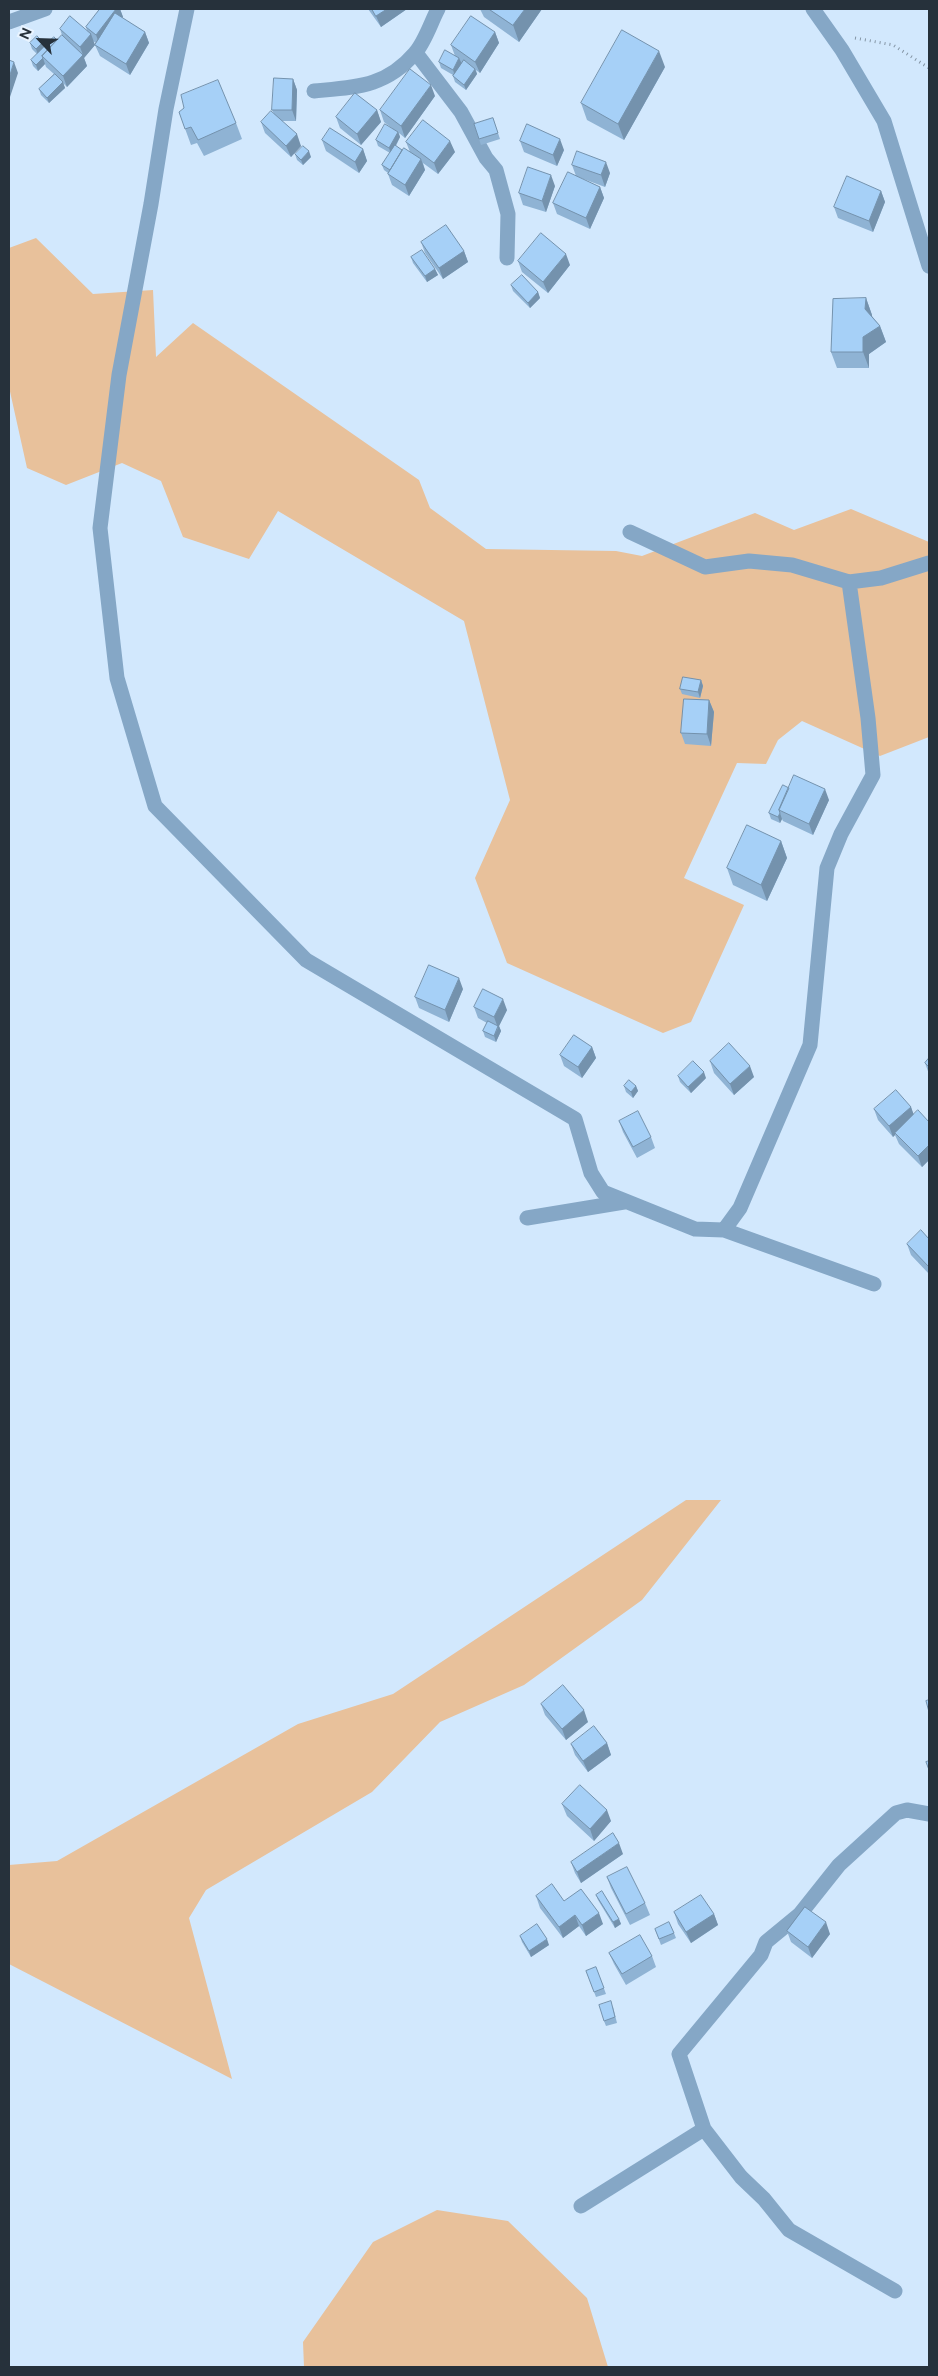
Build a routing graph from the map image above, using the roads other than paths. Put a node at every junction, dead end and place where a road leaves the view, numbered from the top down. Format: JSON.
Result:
{"nodes":[{"id":1,"x":45,"y":9,"type":"edge"},
{"id":2,"x":188,"y":9,"type":"edge"},
{"id":3,"x":438,"y":9,"type":"edge"},
{"id":4,"x":813,"y":9,"type":"edge"},
{"id":5,"x":9,"y":22,"type":"edge"},
{"id":6,"x":416,"y":52,"type":"junction"},
{"id":7,"x":314,"y":91,"type":"dead end"},
{"id":8,"x":507,"y":258,"type":"dead end"},
{"id":9,"x":929,"y":266,"type":"edge"},
{"id":10,"x":630,"y":532,"type":"dead end"},
{"id":11,"x":929,"y":563,"type":"edge"},
{"id":12,"x":849,"y":582,"type":"junction"},
{"id":13,"x":626,"y":1202,"type":"junction"},
{"id":14,"x":527,"y":1218,"type":"dead end"},
{"id":15,"x":724,"y":1230,"type":"junction"},
{"id":16,"x":874,"y":1284,"type":"dead end"},
{"id":17,"x":929,"y":1814,"type":"edge"},
{"id":18,"x":704,"y":2128,"type":"junction"},
{"id":19,"x":582,"y":2206,"type":"dead end"},
{"id":20,"x":895,"y":2291,"type":"dead end"}],
"edges":[{"from":1,"to":5,"type":"street"},
{"from":2,"to":13,"type":"street"},
{"from":3,"to":6,"type":"street"},
{"from":4,"to":9,"type":"street"},
{"from":6,"to":7,"type":"street"},
{"from":6,"to":8,"type":"street"},
{"from":10,"to":12,"type":"street"},
{"from":11,"to":12,"type":"street"},
{"from":12,"to":15,"type":"street"},
{"from":13,"to":14,"type":"street"},
{"from":13,"to":15,"type":"street"},
{"from":15,"to":16,"type":"street"},
{"from":17,"to":18,"type":"street"},
{"from":18,"to":19,"type":"street"},
{"from":18,"to":20,"type":"street"}]}
